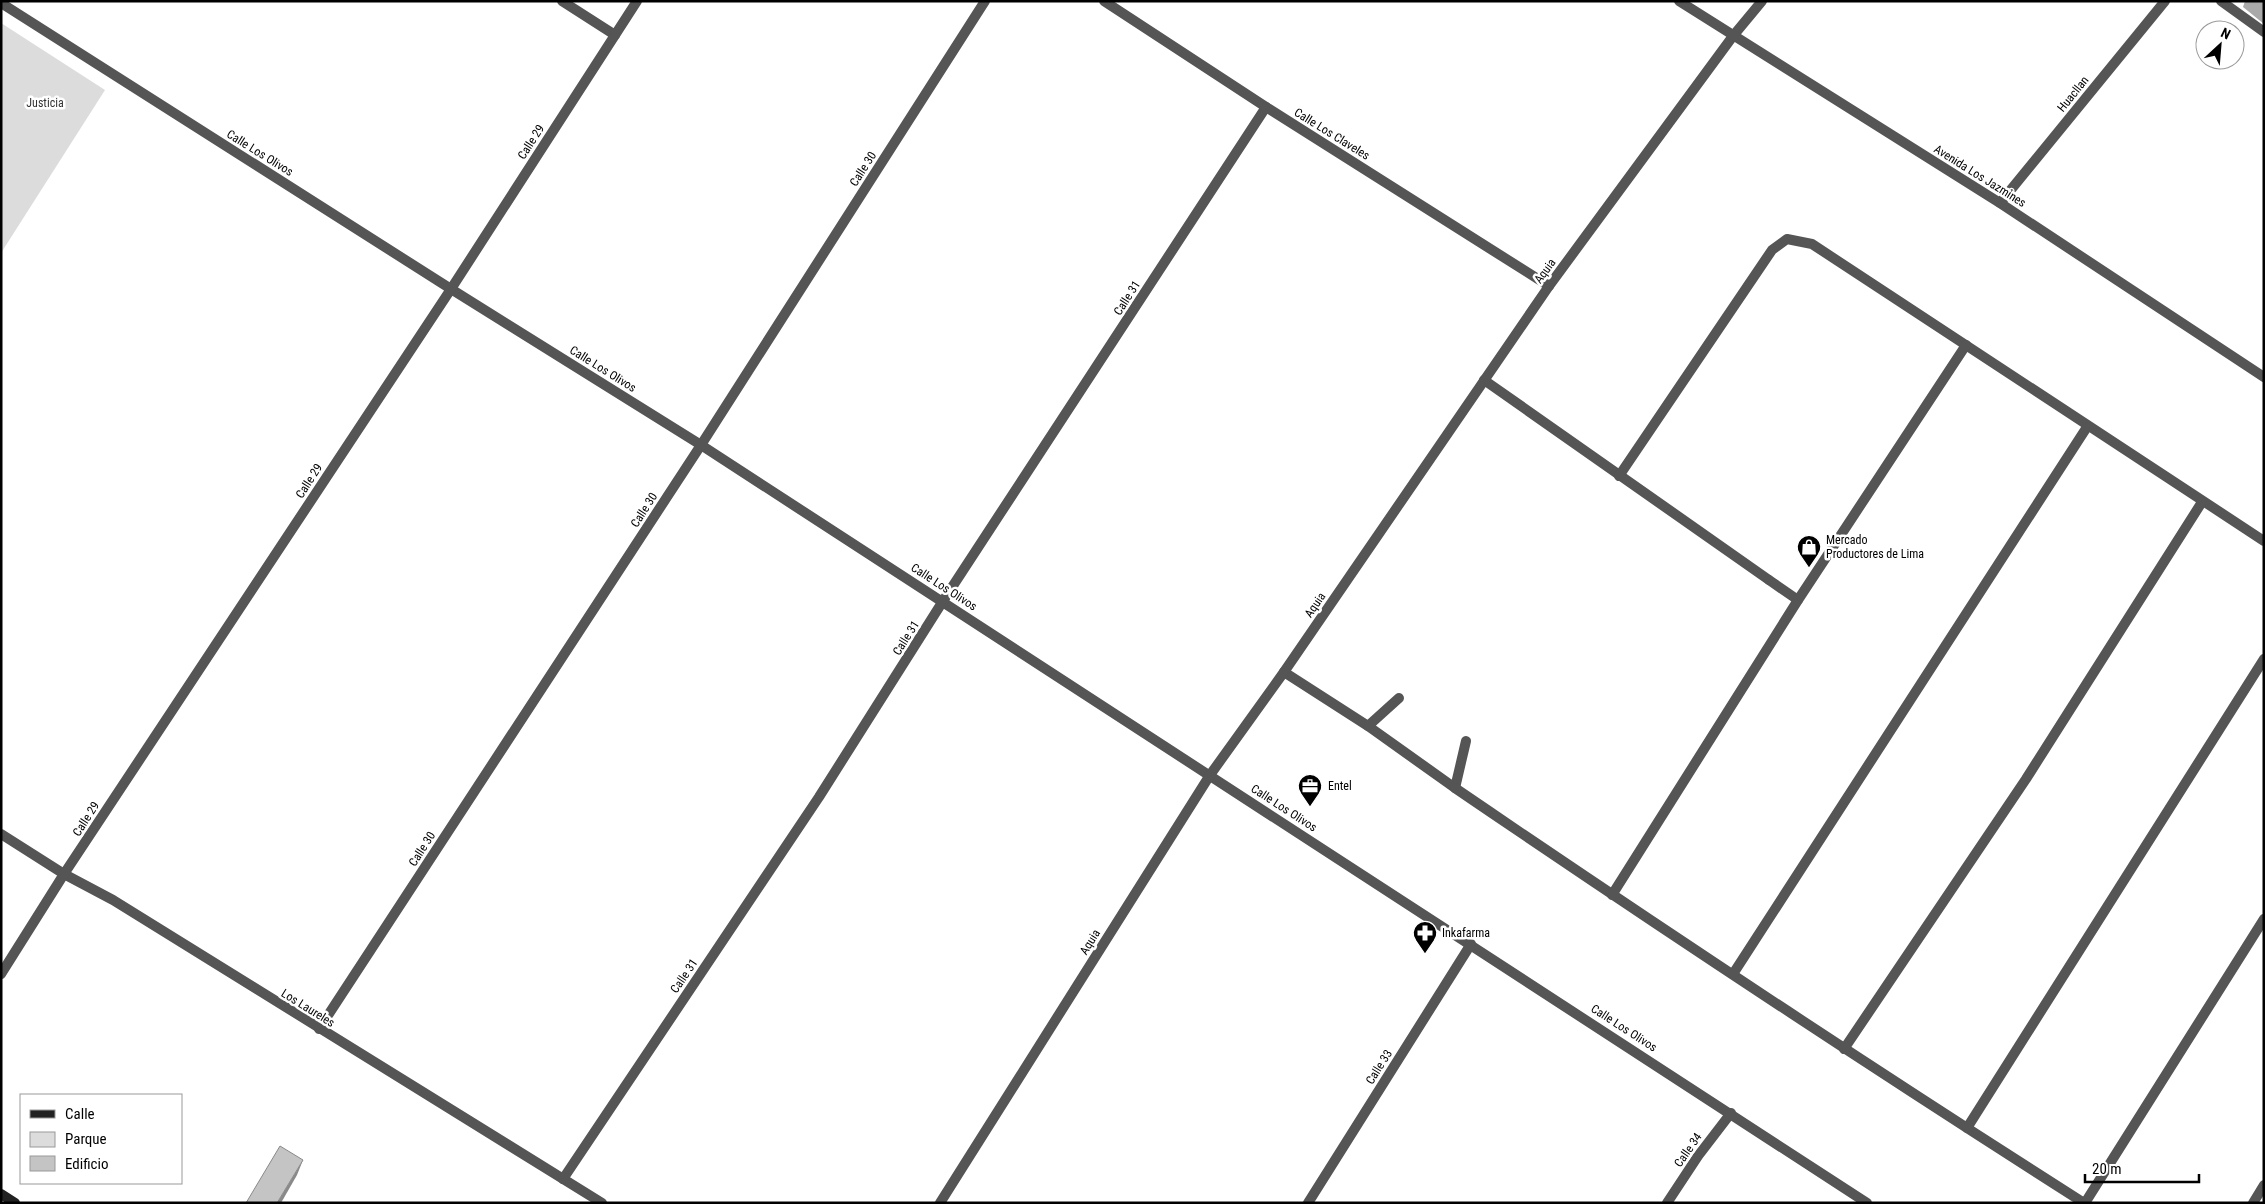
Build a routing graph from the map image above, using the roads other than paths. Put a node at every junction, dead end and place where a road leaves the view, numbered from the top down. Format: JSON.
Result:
{"nodes":[{"id":1,"x":562,"y":1,"type":"edge"},
{"id":2,"x":637,"y":1,"type":"edge"},
{"id":3,"x":986,"y":1,"type":"edge"},
{"id":4,"x":1104,"y":1,"type":"edge"},
{"id":5,"x":1679,"y":1,"type":"edge"},
{"id":6,"x":1762,"y":1,"type":"edge"},
{"id":7,"x":2165,"y":1,"type":"edge"},
{"id":8,"x":2222,"y":1,"type":"edge"},
{"id":9,"x":8,"y":4,"type":"edge"},
{"id":10,"x":2264,"y":32,"type":"edge"},
{"id":11,"x":615,"y":35,"type":"junction"},
{"id":12,"x":1733,"y":36,"type":"junction"},
{"id":13,"x":1266,"y":107,"type":"junction"},
{"id":14,"x":2000,"y":203,"type":"junction"},
{"id":15,"x":1549,"y":286,"type":"junction"},
{"id":16,"x":450,"y":289,"type":"junction"},
{"id":17,"x":1966,"y":345,"type":"junction"},
{"id":18,"x":2264,"y":377,"type":"edge"},
{"id":19,"x":1484,"y":380,"type":"junction"},
{"id":20,"x":2087,"y":427,"type":"junction"},
{"id":21,"x":701,"y":445,"type":"junction"},
{"id":22,"x":1619,"y":476,"type":"junction"},
{"id":23,"x":2202,"y":502,"type":"junction"},
{"id":24,"x":2264,"y":542,"type":"edge"},
{"id":25,"x":1798,"y":600,"type":"junction"},
{"id":26,"x":943,"y":601,"type":"junction"},
{"id":27,"x":2264,"y":659,"type":"edge"},
{"id":28,"x":1284,"y":672,"type":"junction"},
{"id":29,"x":1399,"y":698,"type":"dead end"},
{"id":30,"x":1368,"y":726,"type":"junction"},
{"id":31,"x":1466,"y":741,"type":"dead end"},
{"id":32,"x":1210,"y":775,"type":"junction"},
{"id":33,"x":1455,"y":788,"type":"junction"},
{"id":34,"x":1,"y":834,"type":"edge"},
{"id":35,"x":64,"y":874,"type":"junction"},
{"id":36,"x":1612,"y":895,"type":"junction"},
{"id":37,"x":2264,"y":919,"type":"edge"},
{"id":38,"x":1471,"y":944,"type":"junction"},
{"id":39,"x":1,"y":974,"type":"edge"},
{"id":40,"x":1732,"y":974,"type":"junction"},
{"id":41,"x":319,"y":1029,"type":"junction"},
{"id":42,"x":1844,"y":1048,"type":"junction"},
{"id":43,"x":1731,"y":1113,"type":"junction"},
{"id":44,"x":1967,"y":1128,"type":"junction"},
{"id":45,"x":563,"y":1179,"type":"junction"},
{"id":46,"x":2264,"y":1185,"type":"edge"},
{"id":47,"x":1,"y":1194,"type":"edge"},
{"id":48,"x":15,"y":1203,"type":"edge"},
{"id":49,"x":602,"y":1203,"type":"edge"},
{"id":50,"x":940,"y":1203,"type":"edge"},
{"id":51,"x":1308,"y":1203,"type":"edge"},
{"id":52,"x":1667,"y":1203,"type":"edge"},
{"id":53,"x":1867,"y":1203,"type":"edge"},
{"id":54,"x":2084,"y":1203,"type":"edge"},
{"id":55,"x":2252,"y":1203,"type":"edge"}],
"edges":[{"from":1,"to":11,"type":"street"},
{"from":2,"to":11,"type":"street","name":"Calle 29"},
{"from":3,"to":21,"type":"street","name":"Calle 30"},
{"from":4,"to":13,"type":"street","name":"Calle Los Claveles"},
{"from":5,"to":12,"type":"street","name":"Avenida Los Jazmines"},
{"from":6,"to":12,"type":"street","name":"Aquia"},
{"from":7,"to":14,"type":"street","name":"Huacllan"},
{"from":8,"to":10,"type":"street"},
{"from":9,"to":16,"type":"street","name":"Calle Los Olivos"},
{"from":11,"to":16,"type":"street","name":"Calle 29"},
{"from":12,"to":14,"type":"street","name":"Avenida Los Jazmines"},
{"from":12,"to":15,"type":"street","name":"Aquia"},
{"from":13,"to":15,"type":"street","name":"Calle Los Claveles"},
{"from":13,"to":26,"type":"street","name":"Calle 31"},
{"from":14,"to":18,"type":"street","name":"Avenida Los Jazmines"},
{"from":15,"to":19,"type":"street","name":"Aquia"},
{"from":16,"to":21,"type":"street","name":"Calle Los Olivos"},
{"from":16,"to":35,"type":"street","name":"Calle 29"},
{"from":17,"to":20,"type":"street"},
{"from":17,"to":22,"type":"street"},
{"from":17,"to":25,"type":"street"},
{"from":19,"to":22,"type":"street"},
{"from":19,"to":28,"type":"street","name":"Aquia"},
{"from":20,"to":23,"type":"street"},
{"from":20,"to":40,"type":"street"},
{"from":21,"to":26,"type":"street","name":"Calle Los Olivos"},
{"from":21,"to":41,"type":"street","name":"Calle 30"},
{"from":22,"to":25,"type":"street"},
{"from":23,"to":24,"type":"street"},
{"from":23,"to":42,"type":"street"},
{"from":25,"to":36,"type":"street"},
{"from":26,"to":32,"type":"street","name":"Calle Los Olivos"},
{"from":26,"to":45,"type":"street","name":"Calle 31"},
{"from":27,"to":44,"type":"street"},
{"from":28,"to":30,"type":"street"},
{"from":28,"to":32,"type":"street","name":"Aquia"},
{"from":29,"to":30,"type":"street"},
{"from":30,"to":33,"type":"street"},
{"from":31,"to":33,"type":"street"},
{"from":32,"to":38,"type":"street","name":"Calle Los Olivos"},
{"from":32,"to":50,"type":"street","name":"Aquia"},
{"from":33,"to":36,"type":"street"},
{"from":34,"to":35,"type":"street","name":"Los Laureles"},
{"from":35,"to":39,"type":"street","name":"Calle 29"},
{"from":35,"to":41,"type":"street","name":"Los Laureles"},
{"from":36,"to":40,"type":"street"},
{"from":37,"to":54,"type":"street"},
{"from":38,"to":43,"type":"street","name":"Calle Los Olivos"},
{"from":38,"to":51,"type":"street","name":"Calle 33"},
{"from":40,"to":42,"type":"street"},
{"from":41,"to":45,"type":"street","name":"Los Laureles"},
{"from":42,"to":44,"type":"street"},
{"from":43,"to":52,"type":"street","name":"Calle 34"},
{"from":43,"to":53,"type":"street","name":"Calle Los Olivos"},
{"from":44,"to":54,"type":"street"},
{"from":45,"to":49,"type":"street","name":"Los Laureles"},
{"from":46,"to":55,"type":"street"},
{"from":47,"to":48,"type":"main road"}]}
